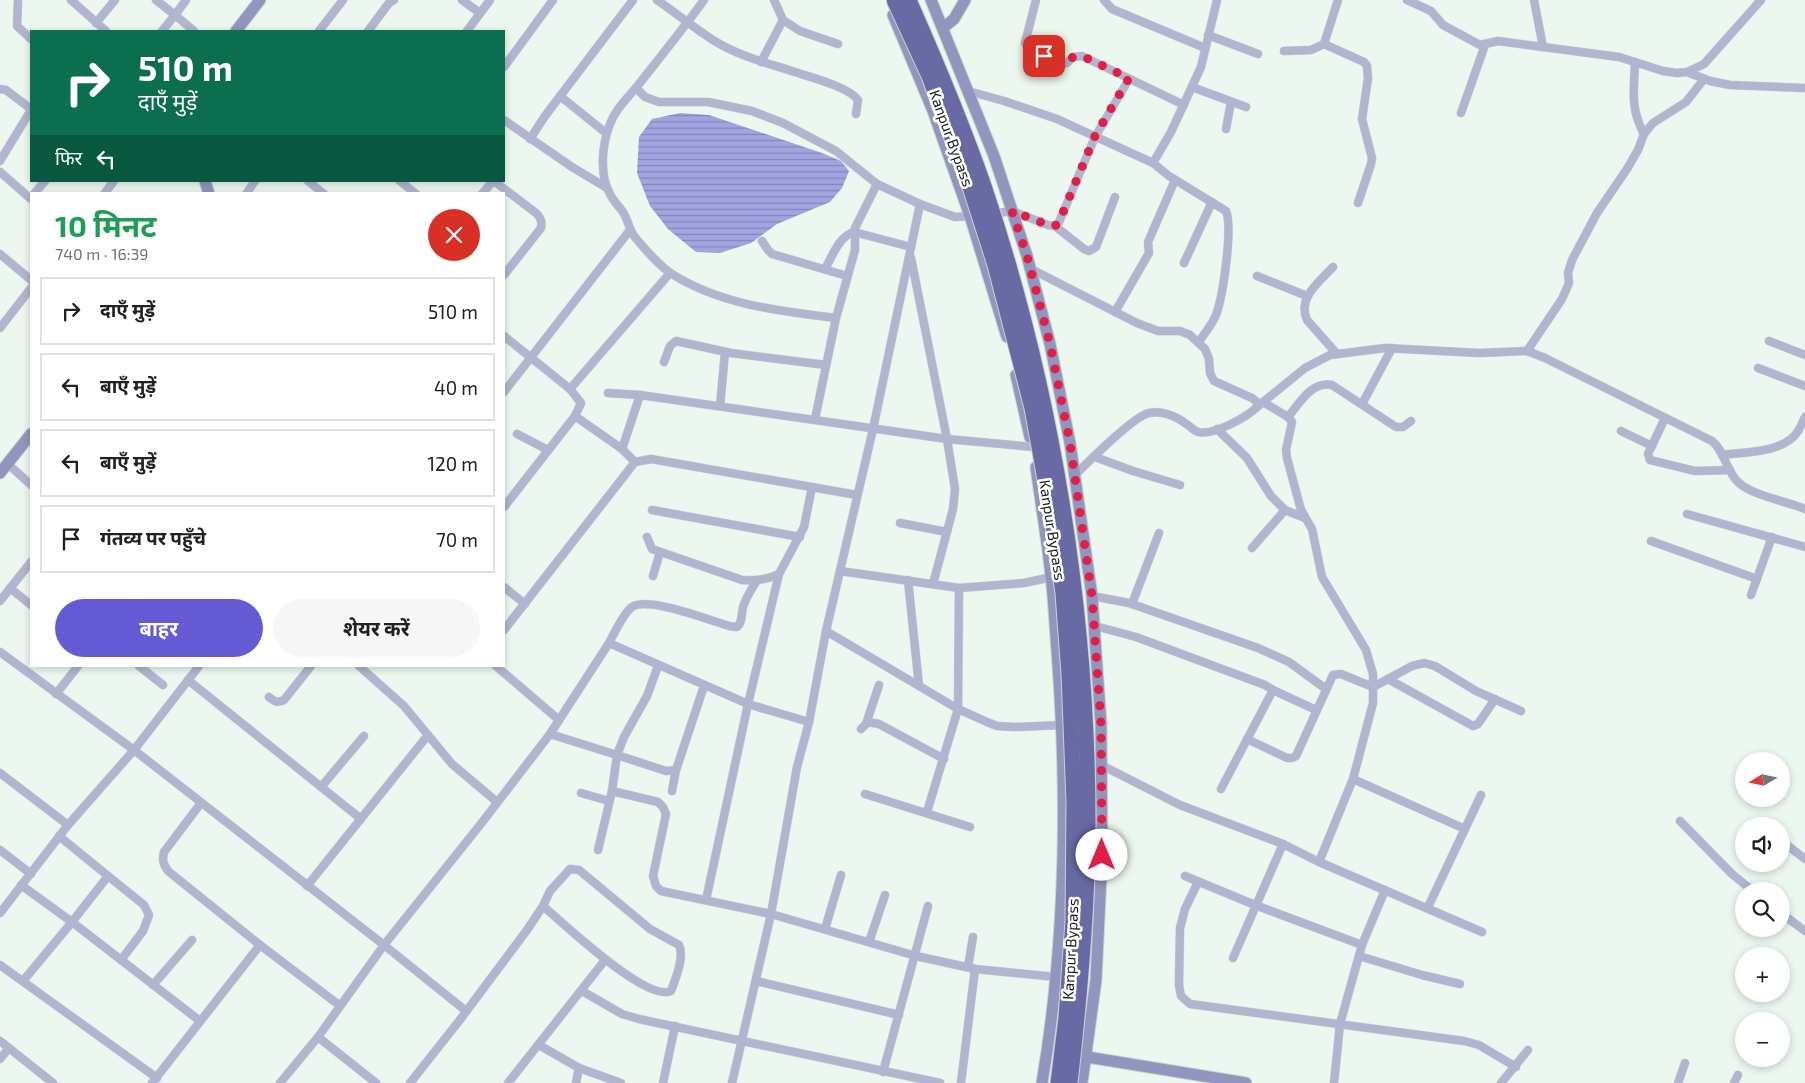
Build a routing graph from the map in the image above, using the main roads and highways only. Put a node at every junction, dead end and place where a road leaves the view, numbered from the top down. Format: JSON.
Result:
{"nodes":[{"id":1,"x":260,"y":0,"type":"edge"},
{"id":2,"x":887,"y":0,"type":"edge"},
{"id":3,"x":894,"y":0,"type":"edge"},
{"id":4,"x":909,"y":0,"type":"edge"},
{"id":5,"x":931,"y":0,"type":"edge"},
{"id":6,"x":965,"y":0,"type":"edge"},
{"id":7,"x":943,"y":28,"type":"junction"},
{"id":8,"x":237,"y":30,"type":"edge"},
{"id":9,"x":30,"y":435,"type":"edge"},
{"id":10,"x":2,"y":470,"type":"edge"},
{"id":11,"x":1048,"y":1046,"type":"junction"},
{"id":12,"x":1087,"y":1058,"type":"junction"},
{"id":13,"x":1190,"y":1078,"type":"edge"},
{"id":14,"x":1042,"y":1083,"type":"edge"},
{"id":15,"x":1058,"y":1083,"type":"edge"},
{"id":16,"x":1070,"y":1083,"type":"edge"},
{"id":17,"x":1082,"y":1083,"type":"edge"},
{"id":18,"x":1246,"y":1083,"type":"edge"}],
"edges":[{"from":1,"to":8,"type":"main road"},
{"from":2,"to":11,"type":"main road"},
{"from":3,"to":15,"type":"highway","name":"Kanpur Bypass","bridge":true},
{"from":4,"to":16,"type":"highway","name":"Kanpur Bypass","bridge":true},
{"from":5,"to":7,"type":"main road"},
{"from":6,"to":7,"type":"main road"},
{"from":7,"to":12,"type":"main road"},
{"from":9,"to":10,"type":"main road"},
{"from":11,"to":12,"type":"main road"},
{"from":11,"to":14,"type":"main road"},
{"from":12,"to":13,"type":"main road"},
{"from":12,"to":17,"type":"main road"},
{"from":13,"to":18,"type":"main road"}]}
